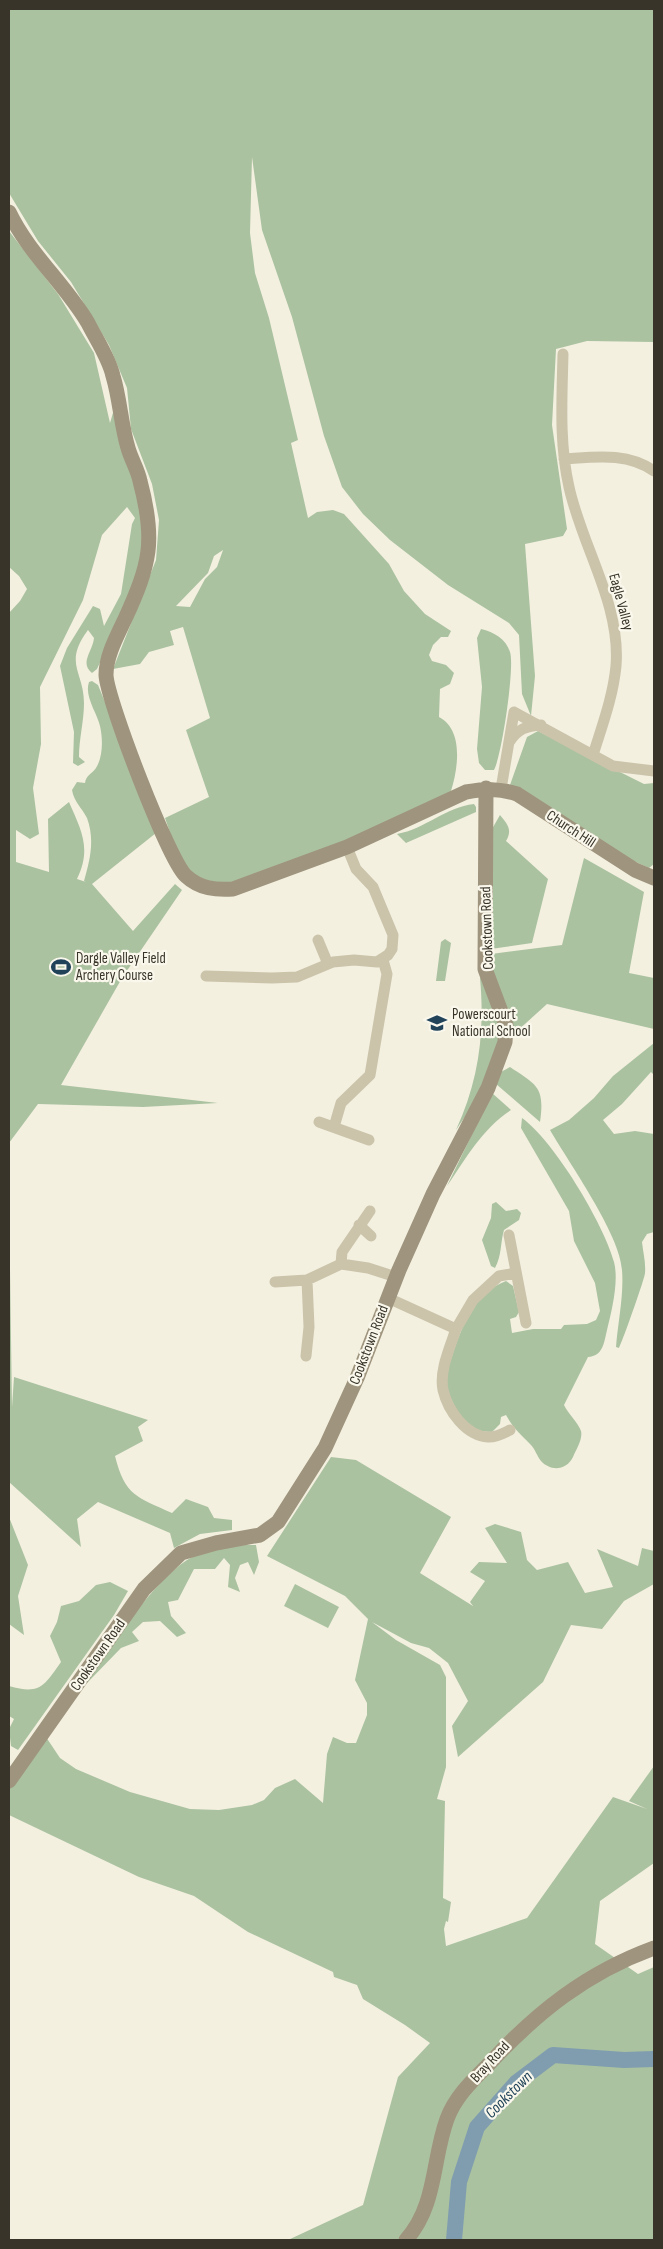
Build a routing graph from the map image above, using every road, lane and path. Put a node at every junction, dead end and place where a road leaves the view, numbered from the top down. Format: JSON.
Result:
{"nodes":[{"id":1,"x":9,"y":212,"type":"edge"},
{"id":2,"x":563,"y":354,"type":"dead end"},
{"id":3,"x":564,"y":459,"type":"junction"},
{"id":4,"x":654,"y":470,"type":"edge"},
{"id":5,"x":542,"y":725,"type":"junction"},
{"id":6,"x":509,"y":743,"type":"junction"},
{"id":7,"x":593,"y":755,"type":"junction"},
{"id":8,"x":654,"y":771,"type":"edge"},
{"id":9,"x":493,"y":788,"type":"junction"},
{"id":10,"x":347,"y":847,"type":"junction"},
{"id":11,"x":654,"y":878,"type":"edge"},
{"id":12,"x":318,"y":940,"type":"dead end"},
{"id":13,"x":383,"y":960,"type":"junction"},
{"id":14,"x":328,"y":964,"type":"junction"},
{"id":15,"x":206,"y":976,"type":"dead end"},
{"id":16,"x":320,"y":1122,"type":"dead end"},
{"id":17,"x":334,"y":1127,"type":"junction"},
{"id":18,"x":369,"y":1140,"type":"dead end"},
{"id":19,"x":370,"y":1211,"type":"dead end"},
{"id":20,"x":359,"y":1225,"type":"junction"},
{"id":21,"x":509,"y":1235,"type":"dead end"},
{"id":22,"x":371,"y":1236,"type":"dead end"},
{"id":23,"x":341,"y":1264,"type":"junction"},
{"id":24,"x":516,"y":1272,"type":"junction"},
{"id":25,"x":396,"y":1277,"type":"junction"},
{"id":26,"x":307,"y":1280,"type":"junction"},
{"id":27,"x":275,"y":1282,"type":"dead end"},
{"id":28,"x":388,"y":1298,"type":"junction"},
{"id":29,"x":526,"y":1323,"type":"dead end"},
{"id":30,"x":456,"y":1330,"type":"junction"},
{"id":31,"x":306,"y":1356,"type":"dead end"},
{"id":32,"x":510,"y":1430,"type":"dead end"},
{"id":33,"x":9,"y":1781,"type":"edge"},
{"id":34,"x":654,"y":1948,"type":"edge"},
{"id":35,"x":406,"y":2240,"type":"edge"}],
"edges":[{"from":1,"to":10,"type":"main road"},
{"from":2,"to":3,"type":"street","name":"Eagle Valley"},
{"from":3,"to":4,"type":"street"},
{"from":3,"to":7,"type":"street","name":"Eagle Valley"},
{"from":5,"to":6,"type":"street"},
{"from":5,"to":6,"type":"street"},
{"from":5,"to":7,"type":"street"},
{"from":6,"to":9,"type":"street"},
{"from":7,"to":8,"type":"street"},
{"from":9,"to":10,"type":"main road"},
{"from":9,"to":11,"type":"main road","name":"Church Hill"},
{"from":9,"to":25,"type":"main road","name":"Cookstown Road"},
{"from":10,"to":13,"type":"street"},
{"from":12,"to":14,"type":"street"},
{"from":13,"to":14,"type":"street"},
{"from":13,"to":17,"type":"street"},
{"from":14,"to":15,"type":"street"},
{"from":16,"to":17,"type":"street"},
{"from":17,"to":18,"type":"street"},
{"from":19,"to":20,"type":"street"},
{"from":20,"to":22,"type":"street"},
{"from":20,"to":23,"type":"street"},
{"from":21,"to":24,"type":"street"},
{"from":23,"to":25,"type":"street"},
{"from":23,"to":26,"type":"street"},
{"from":24,"to":29,"type":"street"},
{"from":24,"to":30,"type":"street"},
{"from":25,"to":28,"type":"main road","name":"Cookstown Road"},
{"from":26,"to":27,"type":"street"},
{"from":26,"to":31,"type":"street"},
{"from":28,"to":30,"type":"street"},
{"from":28,"to":33,"type":"main road","name":"Cookstown Road"},
{"from":30,"to":32,"type":"street"},
{"from":34,"to":35,"type":"main road","name":"Bray Road"}]}
